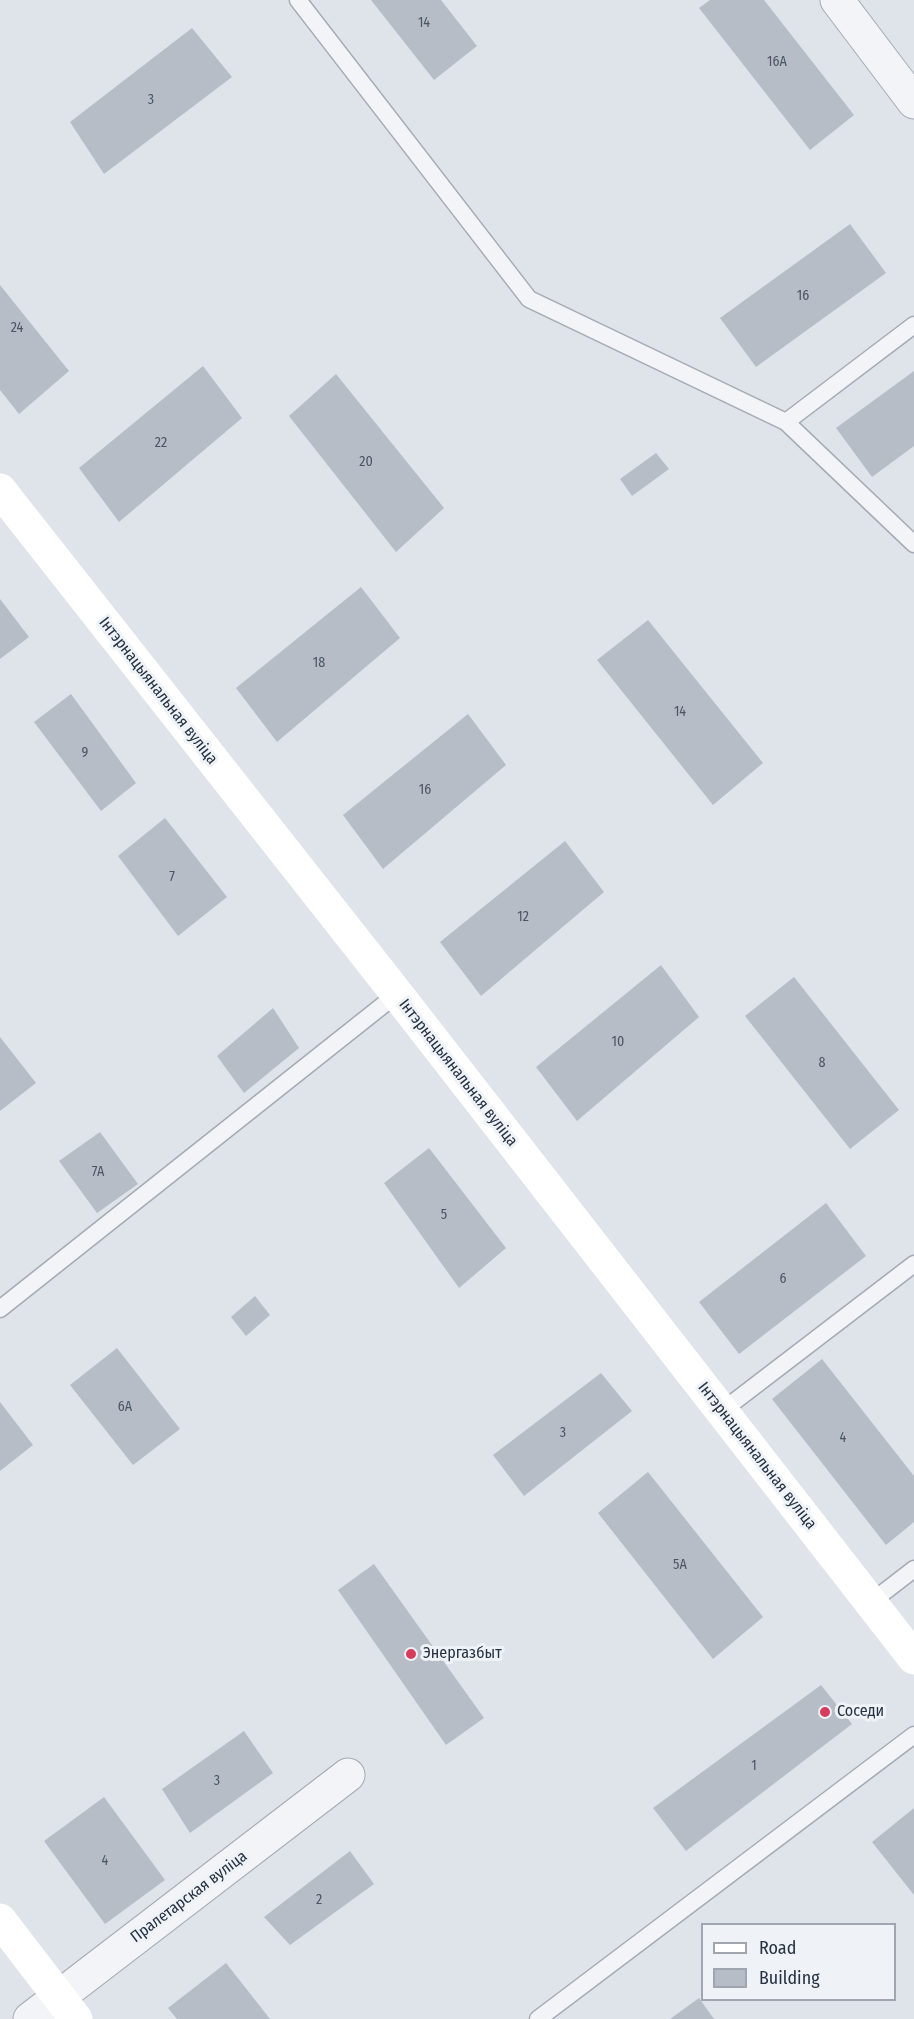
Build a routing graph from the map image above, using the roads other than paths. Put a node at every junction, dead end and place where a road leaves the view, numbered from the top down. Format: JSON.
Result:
{"nodes":[{"id":1,"x":298,"y":0,"type":"edge"},
{"id":2,"x":837,"y":0,"type":"edge"},
{"id":3,"x":914,"y":102,"type":"edge"},
{"id":4,"x":914,"y":325,"type":"edge"},
{"id":5,"x":786,"y":422,"type":"junction"},
{"id":6,"x":0,"y":490,"type":"edge"},
{"id":7,"x":914,"y":544,"type":"edge"},
{"id":8,"x":397,"y":994,"type":"junction"},
{"id":9,"x":914,"y":1264,"type":"edge"},
{"id":10,"x":0,"y":1309,"type":"edge"},
{"id":11,"x":722,"y":1411,"type":"junction"},
{"id":12,"x":914,"y":1569,"type":"edge"},
{"id":13,"x":870,"y":1603,"type":"junction"},
{"id":14,"x":914,"y":1658,"type":"edge"},
{"id":15,"x":914,"y":1735,"type":"edge"},
{"id":16,"x":348,"y":1775,"type":"dead end"},
{"id":17,"x":0,"y":1920,"type":"edge"},
{"id":18,"x":68,"y":2008,"type":"edge"},
{"id":19,"x":30,"y":2019,"type":"edge"},
{"id":20,"x":538,"y":2019,"type":"edge"}],
"edges":[{"from":1,"to":5,"type":"lane"},
{"from":2,"to":3,"type":"street"},
{"from":4,"to":5,"type":"lane"},
{"from":5,"to":7,"type":"lane"},
{"from":6,"to":8,"type":"street","name":"Інтэрнацыянальная вуліца"},
{"from":8,"to":10,"type":"lane"},
{"from":8,"to":11,"type":"street","name":"Інтэрнацыянальная вуліца"},
{"from":9,"to":11,"type":"lane"},
{"from":11,"to":13,"type":"street","name":"Інтэрнацыянальная вуліца"},
{"from":12,"to":13,"type":"lane"},
{"from":13,"to":14,"type":"street","name":"Інтэрнацыянальная вуліца"},
{"from":15,"to":20,"type":"lane"},
{"from":16,"to":18,"type":"street","name":"Пралетарская вуліца"},
{"from":17,"to":18,"type":"street"},
{"from":18,"to":19,"type":"street","name":"Пралетарская вуліца"}]}
